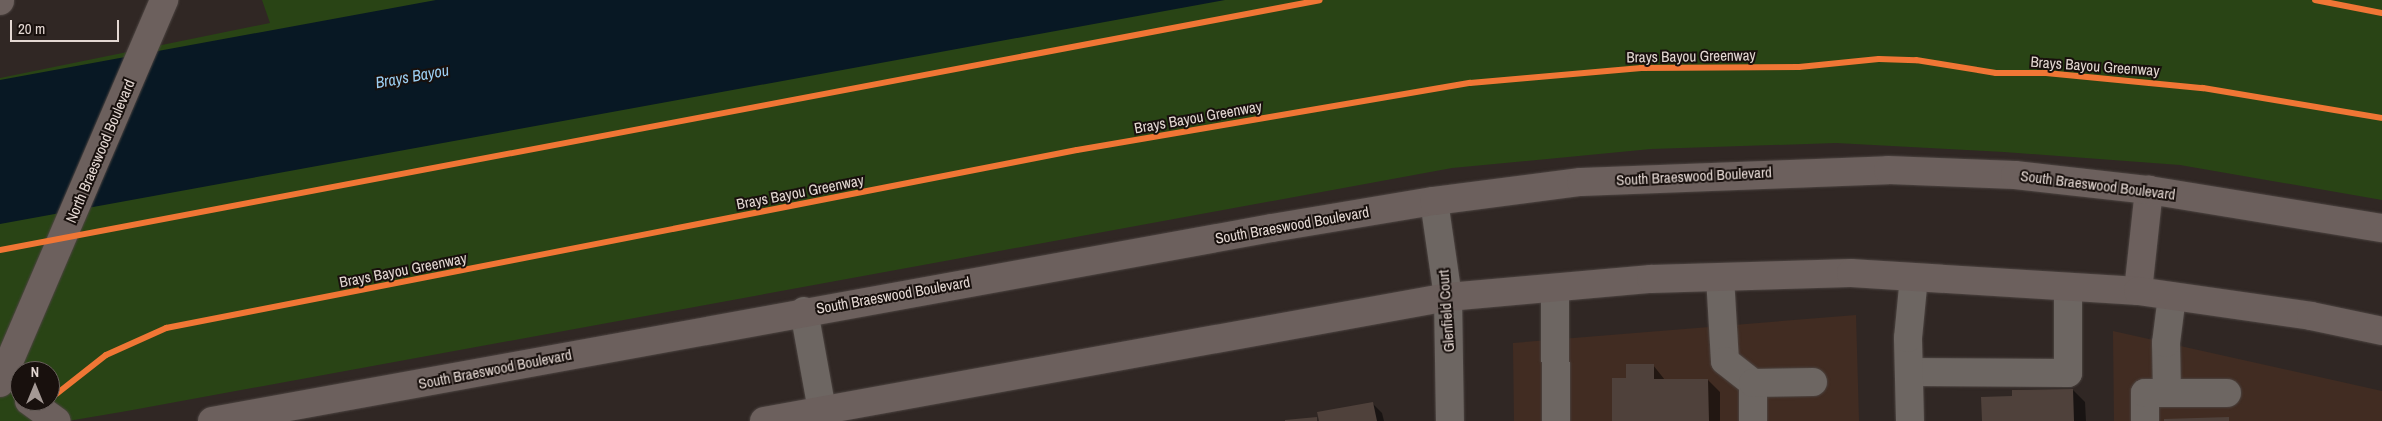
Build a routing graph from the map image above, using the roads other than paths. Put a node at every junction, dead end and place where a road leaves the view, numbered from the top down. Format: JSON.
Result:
{"nodes":[{"id":1,"x":164,"y":0,"type":"edge"},
{"id":2,"x":2149,"y":190,"type":"junction"},
{"id":3,"x":1434,"y":201,"type":"junction"},
{"id":4,"x":2382,"y":228,"type":"edge"},
{"id":5,"x":1720,"y":277,"type":"junction"},
{"id":6,"x":1914,"y":277,"type":"junction"},
{"id":7,"x":2068,"y":287,"type":"junction"},
{"id":8,"x":1555,"y":288,"type":"junction"},
{"id":9,"x":2138,"y":291,"type":"junction"},
{"id":10,"x":2172,"y":296,"type":"junction"},
{"id":11,"x":1448,"y":297,"type":"junction"},
{"id":12,"x":804,"y":311,"type":"junction"},
{"id":13,"x":2382,"y":331,"type":"edge"},
{"id":14,"x":1909,"y":372,"type":"junction"},
{"id":15,"x":9,"y":380,"type":"edge"},
{"id":16,"x":1813,"y":382,"type":"dead end"},
{"id":17,"x":1753,"y":383,"type":"junction"},
{"id":18,"x":2167,"y":393,"type":"junction"},
{"id":19,"x":2227,"y":393,"type":"dead end"},
{"id":20,"x":43,"y":411,"type":"edge"},
{"id":21,"x":824,"y":416,"type":"edge"},
{"id":22,"x":57,"y":421,"type":"edge"},
{"id":23,"x":212,"y":421,"type":"edge"},
{"id":24,"x":764,"y":421,"type":"edge"},
{"id":25,"x":1450,"y":421,"type":"edge"},
{"id":26,"x":1556,"y":421,"type":"edge"},
{"id":27,"x":1753,"y":421,"type":"edge"},
{"id":28,"x":1910,"y":421,"type":"edge"},
{"id":29,"x":2144,"y":421,"type":"edge"}],
"edges":[{"from":1,"to":15,"type":"main road","name":"North Braeswood Boulevard"},
{"from":2,"to":3,"type":"main road","name":"South Braeswood Boulevard"},
{"from":2,"to":4,"type":"main road","name":"South Braeswood Boulevard"},
{"from":2,"to":9,"type":"main road"},
{"from":3,"to":11,"type":"street","name":"Glenfield Court"},
{"from":3,"to":12,"type":"main road","name":"South Braeswood Boulevard"},
{"from":5,"to":6,"type":"main road"},
{"from":5,"to":8,"type":"main road"},
{"from":5,"to":17,"type":"street"},
{"from":6,"to":7,"type":"main road"},
{"from":6,"to":14,"type":"street"},
{"from":7,"to":9,"type":"main road"},
{"from":7,"to":14,"type":"street"},
{"from":8,"to":11,"type":"main road"},
{"from":8,"to":26,"type":"street"},
{"from":9,"to":10,"type":"main road"},
{"from":10,"to":13,"type":"main road"},
{"from":10,"to":18,"type":"street"},
{"from":11,"to":21,"type":"main road"},
{"from":11,"to":25,"type":"street","name":"Glenfield Court"},
{"from":12,"to":21,"type":"street"},
{"from":12,"to":23,"type":"main road","name":"South Braeswood Boulevard"},
{"from":14,"to":28,"type":"street"},
{"from":16,"to":17,"type":"street"},
{"from":17,"to":27,"type":"street"},
{"from":18,"to":19,"type":"street"},
{"from":18,"to":29,"type":"street"},
{"from":20,"to":22,"type":"main road"},
{"from":21,"to":24,"type":"main road"}]}
